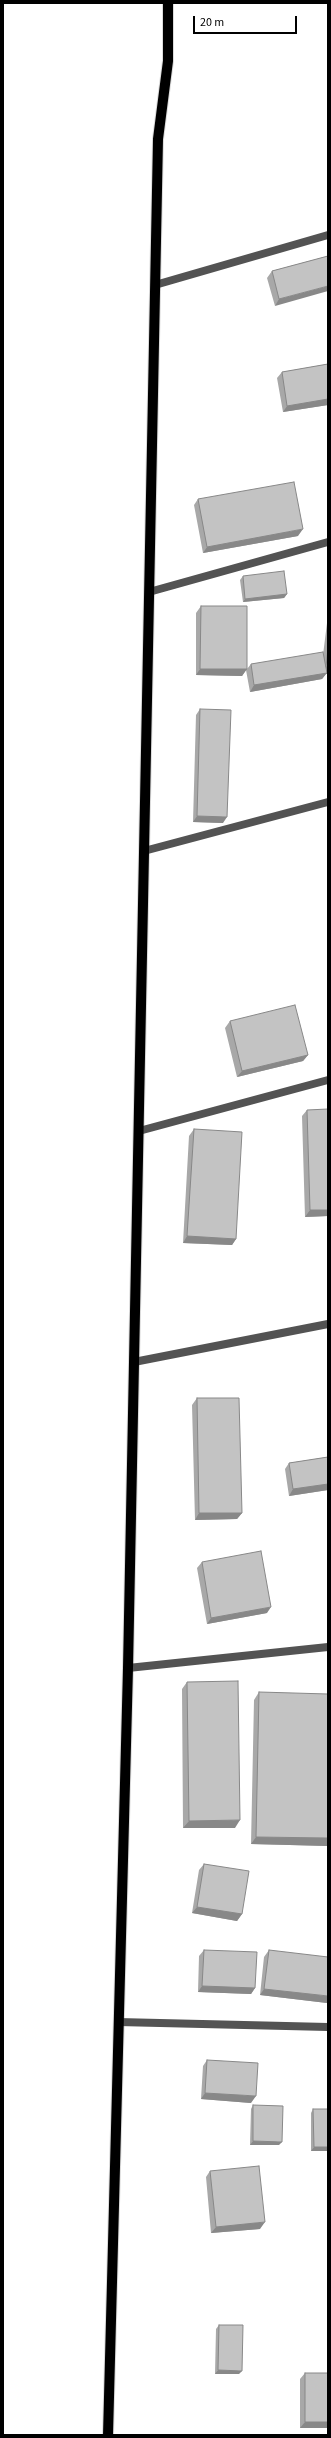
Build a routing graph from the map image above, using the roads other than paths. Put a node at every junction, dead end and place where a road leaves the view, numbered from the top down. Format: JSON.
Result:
{"nodes":[{"id":1,"x":168,"y":3,"type":"edge"},
{"id":2,"x":328,"y":235,"type":"edge"},
{"id":3,"x":155,"y":285,"type":"junction"},
{"id":4,"x":328,"y":542,"type":"edge"},
{"id":5,"x":149,"y":592,"type":"junction"},
{"id":6,"x":328,"y":802,"type":"edge"},
{"id":7,"x":144,"y":851,"type":"junction"},
{"id":8,"x":328,"y":1080,"type":"edge"},
{"id":9,"x":139,"y":1131,"type":"junction"},
{"id":10,"x":328,"y":1324,"type":"edge"},
{"id":11,"x":134,"y":1362,"type":"junction"},
{"id":12,"x":328,"y":1647,"type":"edge"},
{"id":13,"x":128,"y":1668,"type":"junction"},
{"id":14,"x":118,"y":2022,"type":"junction"},
{"id":15,"x":328,"y":2027,"type":"edge"},
{"id":16,"x":108,"y":2435,"type":"edge"}],
"edges":[{"from":1,"to":3,"type":"main road"},
{"from":2,"to":3,"type":"street"},
{"from":3,"to":5,"type":"main road"},
{"from":4,"to":5,"type":"street"},
{"from":5,"to":7,"type":"main road"},
{"from":6,"to":7,"type":"street"},
{"from":7,"to":9,"type":"main road"},
{"from":8,"to":9,"type":"street"},
{"from":9,"to":11,"type":"main road"},
{"from":10,"to":11,"type":"street"},
{"from":11,"to":13,"type":"main road"},
{"from":12,"to":13,"type":"street"},
{"from":13,"to":14,"type":"main road"},
{"from":14,"to":15,"type":"street"},
{"from":14,"to":16,"type":"main road"}]}
